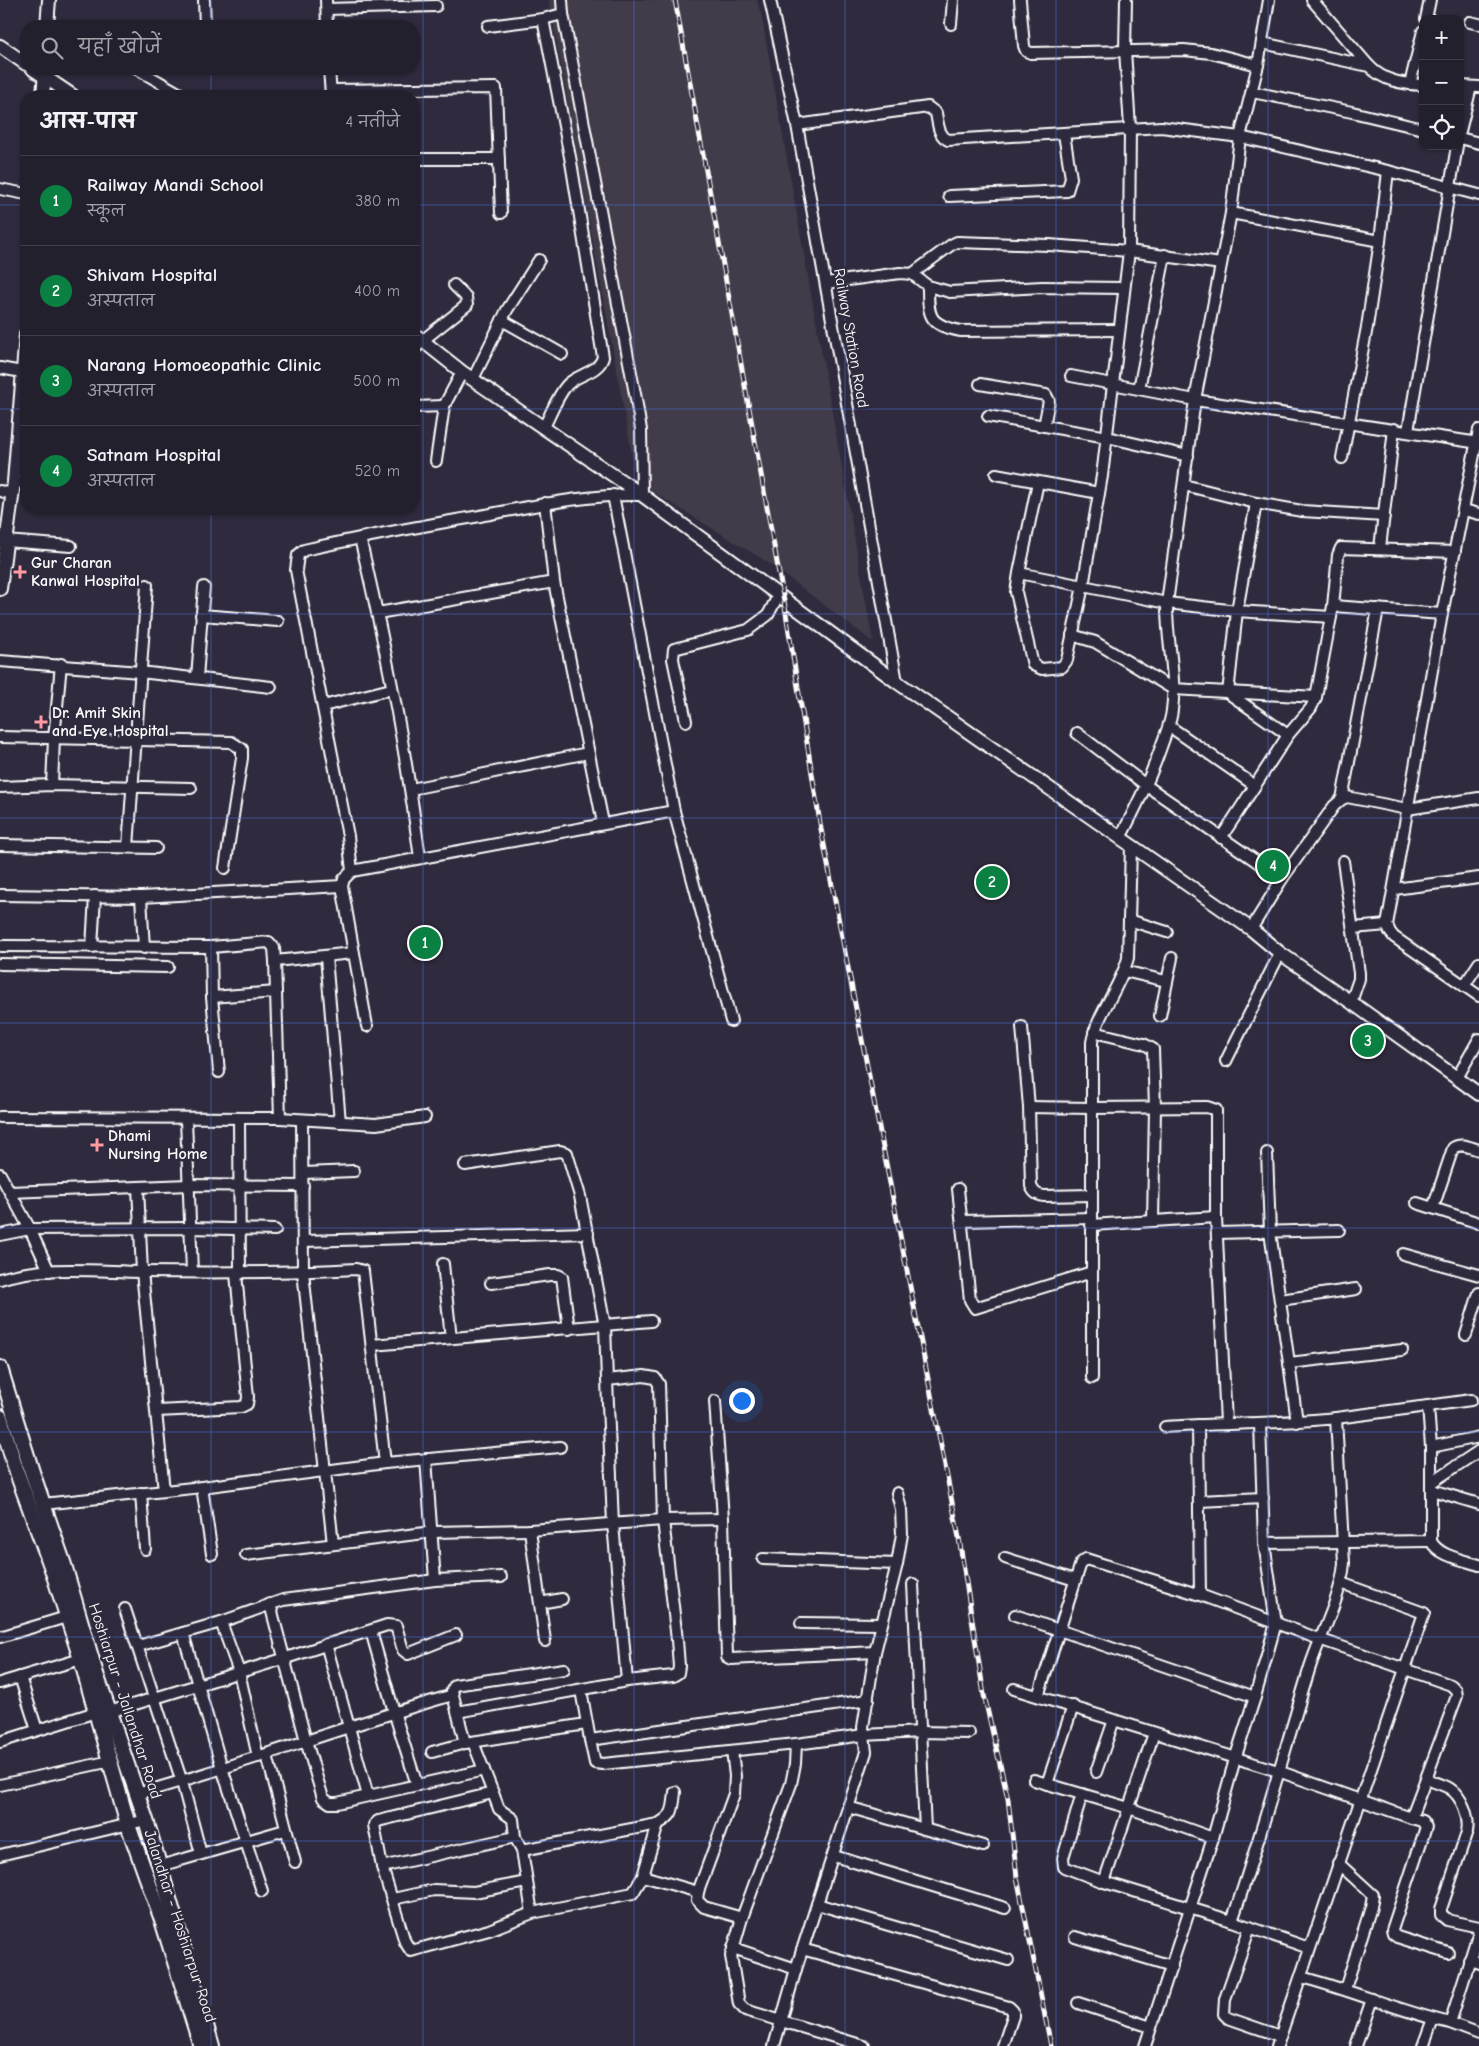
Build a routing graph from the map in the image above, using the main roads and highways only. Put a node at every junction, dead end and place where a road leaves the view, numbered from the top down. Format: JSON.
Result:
{"nodes":[{"id":1,"x":49,"y":0,"type":"edge"},
{"id":2,"x":47,"y":20,"type":"edge"},
{"id":3,"x":0,"y":46,"type":"edge"},
{"id":4,"x":20,"y":60,"type":"edge"},
{"id":5,"x":45,"y":75,"type":"edge"},
{"id":6,"x":47,"y":75,"type":"edge"},
{"id":7,"x":44,"y":90,"type":"edge"},
{"id":8,"x":66,"y":90,"type":"edge"},
{"id":9,"x":420,"y":344,"type":"edge"},
{"id":10,"x":20,"y":398,"type":"edge"},
{"id":11,"x":13,"y":488,"type":"edge"},
{"id":12,"x":0,"y":589,"type":"edge"},
{"id":13,"x":1479,"y":1094,"type":"edge"},
{"id":14,"x":0,"y":1368,"type":"edge"},
{"id":15,"x":0,"y":1417,"type":"edge"},
{"id":16,"x":72,"y":1615,"type":"junction"},
{"id":17,"x":102,"y":1712,"type":"junction"},
{"id":18,"x":201,"y":2046,"type":"edge"},
{"id":19,"x":212,"y":2046,"type":"edge"}],
"edges":[{"from":1,"to":2,"type":"main road"},
{"from":3,"to":4,"type":"main road"},
{"from":5,"to":7,"type":"main road"},
{"from":6,"to":8,"type":"main road"},
{"from":9,"to":13,"type":"main road"},
{"from":10,"to":11,"type":"main road"},
{"from":11,"to":12,"type":"main road"},
{"from":14,"to":16,"type":"highway","name":"Hoshiarpur - Jallandhar Road"},
{"from":15,"to":16,"type":"highway","name":"Jalandhar - Hoshiarpur Road"},
{"from":16,"to":17,"type":"highway","name":"Hoshiarpur - Jallandhar Road"},
{"from":16,"to":17,"type":"highway","name":"Jalandhar - Hoshiarpur Road"},
{"from":17,"to":18,"type":"highway","name":"Jalandhar - Hoshiarpur Road"},
{"from":17,"to":19,"type":"highway","name":"Hoshiarpur - Jallandhar Road"}]}
